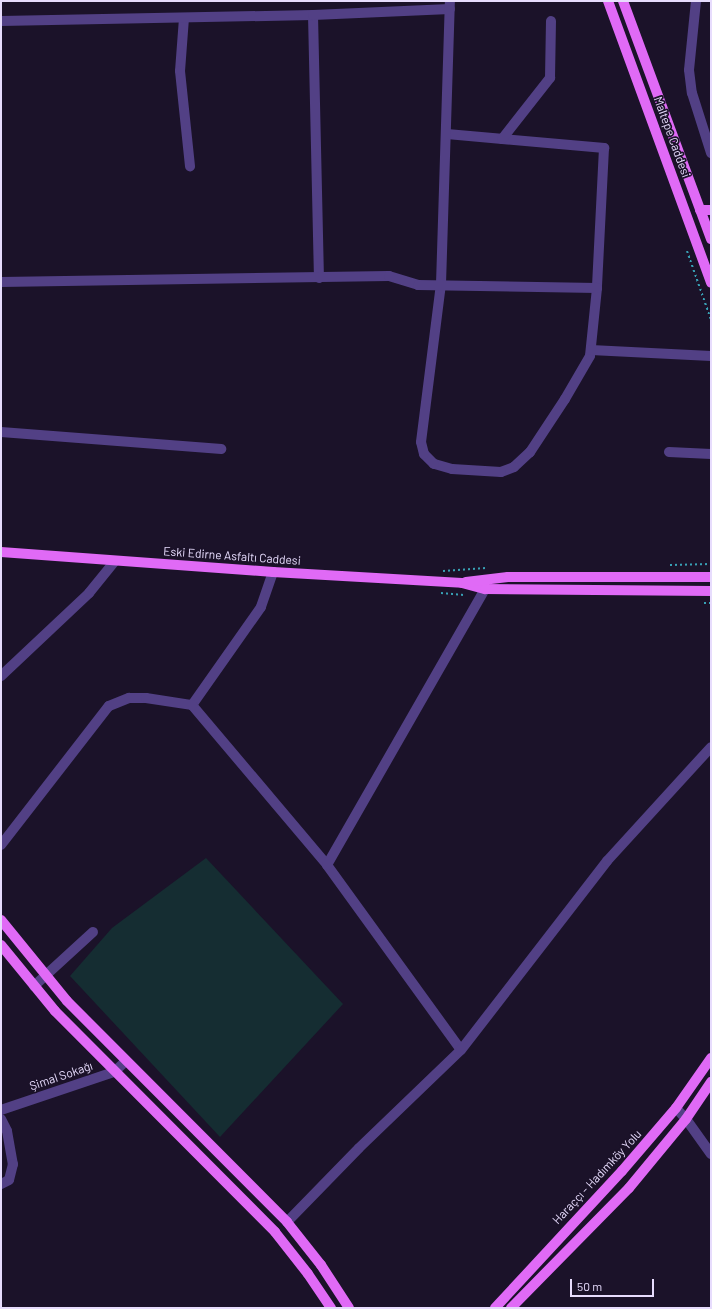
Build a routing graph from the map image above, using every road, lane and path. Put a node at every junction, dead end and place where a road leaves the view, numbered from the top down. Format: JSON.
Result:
{"nodes":[{"id":1,"x":608,"y":1,"type":"edge"},
{"id":2,"x":623,"y":1,"type":"edge"},
{"id":3,"x":696,"y":1,"type":"edge"},
{"id":4,"x":450,"y":5,"type":"edge"},
{"id":5,"x":313,"y":15,"type":"junction"},
{"id":6,"x":184,"y":18,"type":"junction"},
{"id":7,"x":1,"y":21,"type":"edge"},
{"id":8,"x":551,"y":21,"type":"dead end"},
{"id":9,"x":707,"y":132,"type":"edge"},
{"id":10,"x":447,"y":134,"type":"junction"},
{"id":11,"x":502,"y":139,"type":"junction"},
{"id":12,"x":711,"y":153,"type":"edge"},
{"id":13,"x":190,"y":166,"type":"dead end"},
{"id":14,"x":700,"y":210,"type":"junction"},
{"id":15,"x":711,"y":210,"type":"edge"},
{"id":16,"x":711,"y":239,"type":"edge"},
{"id":17,"x":319,"y":278,"type":"junction"},
{"id":18,"x":1,"y":282,"type":"edge"},
{"id":19,"x":711,"y":283,"type":"edge"},
{"id":20,"x":441,"y":284,"type":"junction"},
{"id":21,"x":597,"y":288,"type":"junction"},
{"id":22,"x":591,"y":350,"type":"junction"},
{"id":23,"x":711,"y":356,"type":"edge"},
{"id":24,"x":1,"y":432,"type":"edge"},
{"id":25,"x":221,"y":449,"type":"dead end"},
{"id":26,"x":669,"y":452,"type":"dead end"},
{"id":27,"x":711,"y":454,"type":"edge"},
{"id":28,"x":1,"y":552,"type":"edge"},
{"id":29,"x":115,"y":561,"type":"junction"},
{"id":30,"x":273,"y":572,"type":"junction"},
{"id":31,"x":711,"y":573,"type":"edge"},
{"id":32,"x":692,"y":577,"type":"junction"},
{"id":33,"x":711,"y":577,"type":"edge"},
{"id":34,"x":462,"y":583,"type":"junction"},
{"id":35,"x":485,"y":589,"type":"junction"},
{"id":36,"x":708,"y":592,"type":"edge"},
{"id":37,"x":1,"y":676,"type":"edge"},
{"id":38,"x":192,"y":705,"type":"junction"},
{"id":39,"x":711,"y":747,"type":"edge"},
{"id":40,"x":1,"y":845,"type":"edge"},
{"id":41,"x":328,"y":865,"type":"junction"},
{"id":42,"x":1,"y":920,"type":"edge"},
{"id":43,"x":93,"y":932,"type":"dead end"},
{"id":44,"x":1,"y":945,"type":"edge"},
{"id":45,"x":46,"y":976,"type":"junction"},
{"id":46,"x":34,"y":986,"type":"junction"},
{"id":47,"x":460,"y":1050,"type":"junction"},
{"id":48,"x":711,"y":1058,"type":"edge"},
{"id":49,"x":126,"y":1061,"type":"junction"},
{"id":50,"x":114,"y":1072,"type":"junction"},
{"id":51,"x":711,"y":1082,"type":"edge"},
{"id":52,"x":676,"y":1108,"type":"junction"},
{"id":53,"x":1,"y":1110,"type":"edge"},
{"id":54,"x":1,"y":1119,"type":"edge"},
{"id":55,"x":686,"y":1119,"type":"junction"},
{"id":56,"x":711,"y":1154,"type":"edge"},
{"id":57,"x":1,"y":1184,"type":"edge"},
{"id":58,"x":287,"y":1222,"type":"junction"},
{"id":59,"x":275,"y":1232,"type":"junction"},
{"id":60,"x":330,"y":1308,"type":"edge"},
{"id":61,"x":349,"y":1308,"type":"edge"},
{"id":62,"x":495,"y":1308,"type":"edge"},
{"id":63,"x":511,"y":1308,"type":"edge"}],
"edges":[{"from":1,"to":19,"type":"main road","name":"Maltepe Caddesi"},
{"from":2,"to":14,"type":"main road","name":"Maltepe Caddesi"},
{"from":3,"to":9,"type":"street"},
{"from":4,"to":5,"type":"street"},
{"from":4,"to":10,"type":"street"},
{"from":5,"to":6,"type":"street"},
{"from":5,"to":17,"type":"street"},
{"from":6,"to":7,"type":"street"},
{"from":6,"to":13,"type":"street"},
{"from":8,"to":11,"type":"street"},
{"from":9,"to":12,"type":"street"},
{"from":10,"to":11,"type":"street"},
{"from":10,"to":20,"type":"street"},
{"from":11,"to":21,"type":"street"},
{"from":14,"to":15,"type":"main road"},
{"from":14,"to":16,"type":"main road","name":"Maltepe Caddesi"},
{"from":17,"to":18,"type":"street"},
{"from":17,"to":20,"type":"street"},
{"from":20,"to":21,"type":"street"},
{"from":20,"to":22,"type":"street"},
{"from":21,"to":22,"type":"street"},
{"from":22,"to":23,"type":"street"},
{"from":24,"to":25,"type":"street"},
{"from":26,"to":27,"type":"street"},
{"from":28,"to":29,"type":"main road","name":"Eski Edirne Asfaltı Caddesi"},
{"from":29,"to":30,"type":"main road","name":"Eski Edirne Asfaltı Caddesi"},
{"from":29,"to":37,"type":"street"},
{"from":30,"to":34,"type":"main road","name":"Eski Edirne Asfaltı Caddesi"},
{"from":30,"to":38,"type":"street"},
{"from":31,"to":32,"type":"main road"},
{"from":32,"to":33,"type":"main road"},
{"from":32,"to":34,"type":"main road"},
{"from":34,"to":35,"type":"main road"},
{"from":35,"to":36,"type":"main road"},
{"from":35,"to":41,"type":"street"},
{"from":38,"to":40,"type":"street"},
{"from":38,"to":41,"type":"street"},
{"from":39,"to":47,"type":"street"},
{"from":41,"to":47,"type":"street"},
{"from":42,"to":45,"type":"main road"},
{"from":43,"to":45,"type":"street"},
{"from":44,"to":46,"type":"main road"},
{"from":45,"to":46,"type":"street"},
{"from":45,"to":49,"type":"main road"},
{"from":46,"to":50,"type":"main road"},
{"from":47,"to":58,"type":"street"},
{"from":48,"to":52,"type":"main road","name":"Haraççı - Hadımköy Yolu"},
{"from":49,"to":50,"type":"street","name":"Şimal Sokağı"},
{"from":49,"to":58,"type":"main road"},
{"from":50,"to":53,"type":"street","name":"Şimal Sokağı"},
{"from":50,"to":59,"type":"main road"},
{"from":51,"to":55,"type":"main road"},
{"from":52,"to":55,"type":"street"},
{"from":52,"to":62,"type":"main road","name":"Haraççı - Hadımköy Yolu"},
{"from":54,"to":57,"type":"street"},
{"from":55,"to":56,"type":"street"},
{"from":55,"to":63,"type":"main road"},
{"from":58,"to":59,"type":"main road"},
{"from":58,"to":61,"type":"main road"},
{"from":59,"to":60,"type":"main road"}]}
